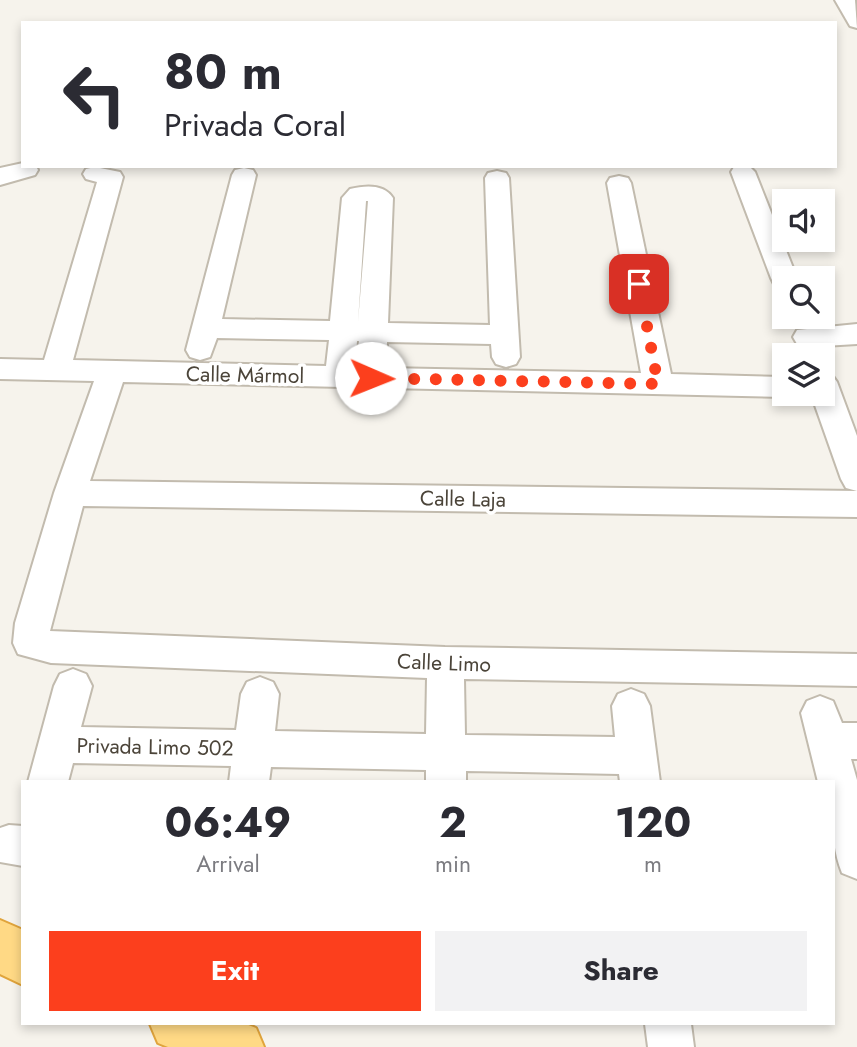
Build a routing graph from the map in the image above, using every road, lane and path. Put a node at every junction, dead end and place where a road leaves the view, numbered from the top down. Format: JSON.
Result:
{"nodes":[{"id":1,"x":845,"y":0,"type":"edge"},
{"id":2,"x":857,"y":22,"type":"edge"},
{"id":3,"x":26,"y":170,"type":"dead end"},
{"id":4,"x":743,"y":172,"type":"dead end"},
{"id":5,"x":95,"y":174,"type":"dead end"},
{"id":6,"x":244,"y":175,"type":"dead end"},
{"id":7,"x":0,"y":178,"type":"edge"},
{"id":8,"x":497,"y":178,"type":"dead end"},
{"id":9,"x":619,"y":183,"type":"dead end"},
{"id":10,"x":779,"y":266,"type":"edge"},
{"id":11,"x":206,"y":328,"type":"junction"},
{"id":12,"x":342,"y":331,"type":"junction"},
{"id":13,"x":373,"y":332,"type":"junction"},
{"id":14,"x":857,"y":334,"type":"edge"},
{"id":15,"x":806,"y":336,"type":"edge"},
{"id":16,"x":199,"y":356,"type":"dead end"},
{"id":17,"x":0,"y":369,"type":"edge"},
{"id":18,"x":56,"y":370,"type":"junction"},
{"id":19,"x":112,"y":372,"type":"junction"},
{"id":20,"x":340,"y":377,"type":"junction"},
{"id":21,"x":371,"y":378,"type":"junction"},
{"id":22,"x":658,"y":384,"type":"junction"},
{"id":23,"x":772,"y":387,"type":"edge"},
{"id":24,"x":830,"y":406,"type":"edge"},
{"id":25,"x":857,"y":479,"type":"edge"},
{"id":26,"x":70,"y":493,"type":"junction"},
{"id":27,"x":857,"y":504,"type":"edge"},
{"id":28,"x":445,"y":663,"type":"junction"},
{"id":29,"x":857,"y":670,"type":"edge"},
{"id":30,"x":73,"y":686,"type":"dead end"},
{"id":31,"x":260,"y":694,"type":"dead end"},
{"id":32,"x":631,"y":706,"type":"dead end"},
{"id":33,"x":835,"y":732,"type":"edge"},
{"id":34,"x":58,"y":745,"type":"junction"},
{"id":35,"x":251,"y":765,"type":"edge"},
{"id":36,"x":446,"y":767,"type":"edge"},
{"id":37,"x":638,"y":769,"type":"edge"},
{"id":38,"x":49,"y":780,"type":"edge"},
{"id":39,"x":857,"y":858,"type":"edge"},
{"id":40,"x":0,"y":945,"type":"edge"},
{"id":41,"x":21,"y":958,"type":"edge"},
{"id":42,"x":180,"y":1025,"type":"edge"},
{"id":43,"x":668,"y":1025,"type":"edge"},
{"id":44,"x":237,"y":1047,"type":"edge"},
{"id":45,"x":671,"y":1047,"type":"edge"}],
"edges":[{"from":1,"to":2,"type":"street"},
{"from":3,"to":7,"type":"street"},
{"from":4,"to":10,"type":"street"},
{"from":5,"to":18,"type":"street"},
{"from":6,"to":11,"type":"street"},
{"from":8,"to":13,"type":"street"},
{"from":9,"to":22,"type":"street"},
{"from":11,"to":12,"type":"street"},
{"from":11,"to":16,"type":"street"},
{"from":12,"to":13,"type":"street"},
{"from":12,"to":13,"type":"street"},
{"from":12,"to":20,"type":"street"},
{"from":13,"to":21,"type":"street"},
{"from":14,"to":15,"type":"street"},
{"from":17,"to":18,"type":"street","name":"Calle Mármol"},
{"from":18,"to":19,"type":"street","name":"Calle Mármol"},
{"from":19,"to":20,"type":"street","name":"Calle Mármol"},
{"from":19,"to":26,"type":"street"},
{"from":20,"to":21,"type":"street","name":"Calle Mármol"},
{"from":21,"to":22,"type":"street","name":"Calle Mármol"},
{"from":22,"to":23,"type":"street","name":"Calle Mármol"},
{"from":24,"to":25,"type":"street"},
{"from":26,"to":27,"type":"street","name":"Calle Laja"},
{"from":26,"to":28,"type":"street","name":"Calle Limo"},
{"from":28,"to":29,"type":"street","name":"Calle Limo"},
{"from":28,"to":36,"type":"street"},
{"from":30,"to":34,"type":"street","name":"Privada Limo 502"},
{"from":31,"to":35,"type":"street","name":"Privada Limo 502"},
{"from":32,"to":37,"type":"street","name":"Privada Limo 502"},
{"from":33,"to":39,"type":"street"},
{"from":34,"to":35,"type":"street","name":"Privada Limo 502"},
{"from":34,"to":38,"type":"street","name":"Privada Limo 502"},
{"from":35,"to":36,"type":"street","name":"Privada Limo 502"},
{"from":36,"to":37,"type":"street","name":"Privada Limo 502"},
{"from":40,"to":41,"type":"highway"},
{"from":42,"to":44,"type":"highway"},
{"from":43,"to":45,"type":"street"}]}
